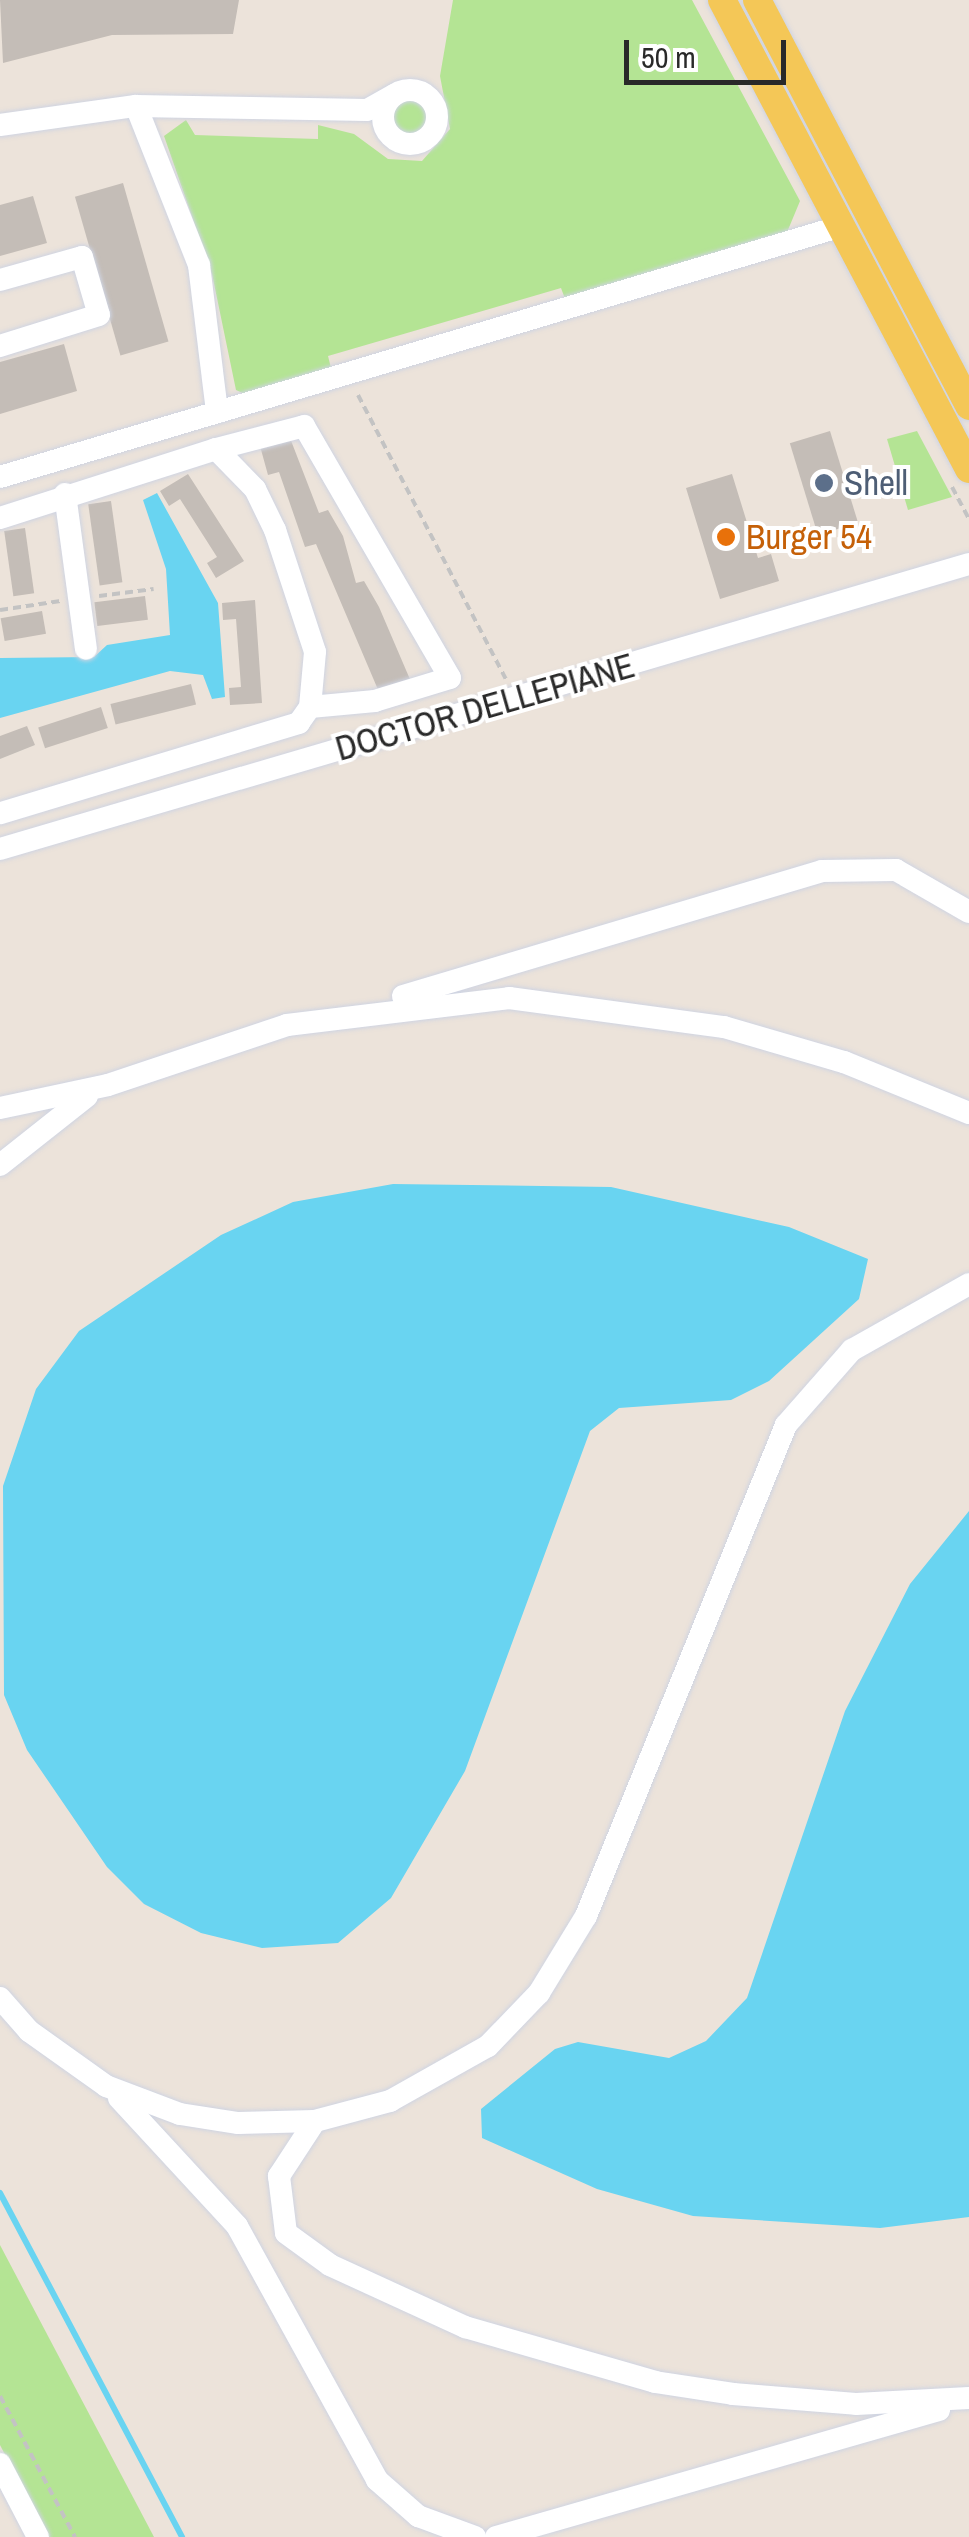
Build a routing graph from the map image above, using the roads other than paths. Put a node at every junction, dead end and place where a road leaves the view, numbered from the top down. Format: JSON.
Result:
{"nodes":[{"id":1,"x":722,"y":0,"type":"edge"},
{"id":2,"x":757,"y":0,"type":"edge"},
{"id":3,"x":394,"y":95,"type":"junction"},
{"id":4,"x":136,"y":106,"type":"junction"},
{"id":5,"x":349,"y":111,"type":"junction"},
{"id":6,"x":0,"y":125,"type":"edge"},
{"id":7,"x":388,"y":133,"type":"junction"},
{"id":8,"x":842,"y":226,"type":"junction"},
{"id":9,"x":0,"y":280,"type":"edge"},
{"id":10,"x":0,"y":346,"type":"edge"},
{"id":11,"x":966,"y":392,"type":"edge"},
{"id":12,"x":216,"y":412,"type":"junction"},
{"id":13,"x":216,"y":449,"type":"junction"},
{"id":14,"x":969,"y":469,"type":"edge"},
{"id":15,"x":0,"y":476,"type":"edge"},
{"id":16,"x":65,"y":494,"type":"junction"},
{"id":17,"x":0,"y":518,"type":"edge"},
{"id":18,"x":969,"y":564,"type":"edge"},
{"id":19,"x":86,"y":649,"type":"dead end"},
{"id":20,"x":310,"y":707,"type":"junction"},
{"id":21,"x":0,"y":813,"type":"edge"},
{"id":22,"x":0,"y":850,"type":"edge"},
{"id":23,"x":969,"y":912,"type":"edge"},
{"id":24,"x":544,"y":954,"type":"junction"},
{"id":25,"x":544,"y":1001,"type":"junction"},
{"id":26,"x":342,"y":1014,"type":"junction"},
{"id":27,"x":108,"y":1085,"type":"junction"},
{"id":28,"x":0,"y":1108,"type":"edge"},
{"id":29,"x":969,"y":1113,"type":"edge"},
{"id":30,"x":20,"y":1145,"type":"junction"},
{"id":31,"x":0,"y":1165,"type":"edge"},
{"id":32,"x":969,"y":1284,"type":"edge"},
{"id":33,"x":0,"y":1998,"type":"edge"},
{"id":34,"x":106,"y":2086,"type":"junction"},
{"id":35,"x":316,"y":2121,"type":"junction"},
{"id":36,"x":286,"y":2234,"type":"junction"},
{"id":37,"x":251,"y":2247,"type":"junction"},
{"id":38,"x":969,"y":2400,"type":"edge"},
{"id":39,"x":812,"y":2401,"type":"junction"},
{"id":40,"x":816,"y":2447,"type":"junction"},
{"id":41,"x":0,"y":2464,"type":"edge"},
{"id":42,"x":38,"y":2537,"type":"edge"},
{"id":43,"x":475,"y":2537,"type":"edge"},
{"id":44,"x":496,"y":2537,"type":"edge"}],
"edges":[{"from":1,"to":8,"type":"main road"},
{"from":2,"to":11,"type":"main road"},
{"from":3,"to":5,"type":"street"},
{"from":3,"to":7,"type":"street"},
{"from":3,"to":7,"type":"street"},
{"from":4,"to":5,"type":"street"},
{"from":4,"to":6,"type":"street"},
{"from":4,"to":12,"type":"street"},
{"from":5,"to":7,"type":"street"},
{"from":8,"to":12,"type":"street"},
{"from":8,"to":14,"type":"main road"},
{"from":9,"to":10,"type":"street"},
{"from":12,"to":15,"type":"street"},
{"from":13,"to":16,"type":"street"},
{"from":13,"to":20,"type":"street"},
{"from":13,"to":20,"type":"street"},
{"from":16,"to":17,"type":"street"},
{"from":16,"to":19,"type":"street"},
{"from":18,"to":22,"type":"street","name":"DOCTOR DELLEPIANE"},
{"from":20,"to":21,"type":"street"},
{"from":23,"to":24,"type":"street"},
{"from":24,"to":25,"type":"street"},
{"from":24,"to":26,"type":"street"},
{"from":25,"to":26,"type":"street"},
{"from":25,"to":29,"type":"street"},
{"from":26,"to":27,"type":"street"},
{"from":27,"to":28,"type":"street"},
{"from":27,"to":30,"type":"street"},
{"from":28,"to":30,"type":"street"},
{"from":30,"to":31,"type":"street"},
{"from":32,"to":35,"type":"street"},
{"from":33,"to":34,"type":"street"},
{"from":34,"to":35,"type":"street"},
{"from":34,"to":37,"type":"street"},
{"from":35,"to":36,"type":"street"},
{"from":36,"to":37,"type":"street"},
{"from":36,"to":39,"type":"street"},
{"from":37,"to":43,"type":"street"},
{"from":38,"to":39,"type":"street"},
{"from":38,"to":40,"type":"street"},
{"from":39,"to":40,"type":"street"},
{"from":40,"to":44,"type":"street"},
{"from":41,"to":42,"type":"street"}]}
